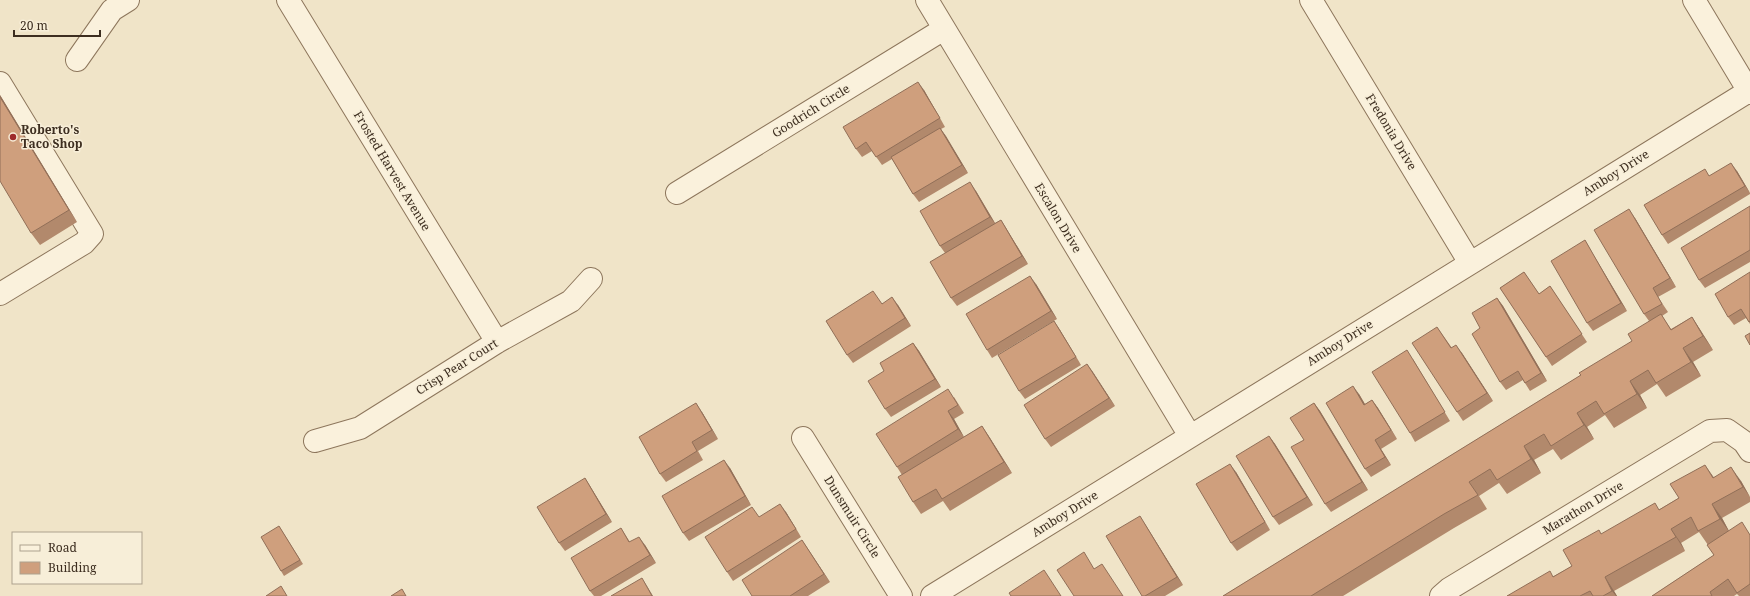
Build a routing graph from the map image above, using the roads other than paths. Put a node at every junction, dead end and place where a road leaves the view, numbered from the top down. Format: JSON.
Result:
{"nodes":[{"id":1,"x":128,"y":0,"type":"edge"},
{"id":2,"x":288,"y":0,"type":"edge"},
{"id":3,"x":927,"y":0,"type":"edge"},
{"id":4,"x":1311,"y":0,"type":"edge"},
{"id":5,"x":1694,"y":0,"type":"edge"},
{"id":6,"x":944,"y":29,"type":"junction"},
{"id":7,"x":77,"y":60,"type":"dead end"},
{"id":8,"x":0,"y":82,"type":"edge"},
{"id":9,"x":1749,"y":92,"type":"edge"},
{"id":10,"x":677,"y":193,"type":"dead end"},
{"id":11,"x":1470,"y":263,"type":"junction"},
{"id":12,"x":592,"y":279,"type":"dead end"},
{"id":13,"x":0,"y":294,"type":"edge"},
{"id":14,"x":497,"y":342,"type":"junction"},
{"id":15,"x":1190,"y":436,"type":"junction"},
{"id":16,"x":803,"y":438,"type":"dead end"},
{"id":17,"x":315,"y":441,"type":"dead end"},
{"id":18,"x":1750,"y":451,"type":"edge"},
{"id":19,"x":900,"y":596,"type":"edge"},
{"id":20,"x":932,"y":596,"type":"edge"},
{"id":21,"x":1441,"y":596,"type":"edge"}],
"edges":[{"from":1,"to":7,"type":"street"},
{"from":2,"to":14,"type":"street","name":"Frosted Harvest Avenue"},
{"from":3,"to":6,"type":"street","name":"Escalon Drive"},
{"from":4,"to":11,"type":"street","name":"Fredonia Drive"},
{"from":5,"to":9,"type":"street"},
{"from":6,"to":10,"type":"street","name":"Goodrich Circle"},
{"from":6,"to":15,"type":"street","name":"Escalon Drive"},
{"from":8,"to":13,"type":"street"},
{"from":9,"to":11,"type":"street","name":"Amboy Drive"},
{"from":11,"to":15,"type":"street","name":"Amboy Drive"},
{"from":12,"to":14,"type":"street","name":"Crisp Pear Court"},
{"from":14,"to":17,"type":"street","name":"Crisp Pear Court"},
{"from":15,"to":20,"type":"street","name":"Amboy Drive"},
{"from":16,"to":19,"type":"street","name":"Dunsmuir Circle"},
{"from":18,"to":21,"type":"street","name":"Marathon Drive"}]}
